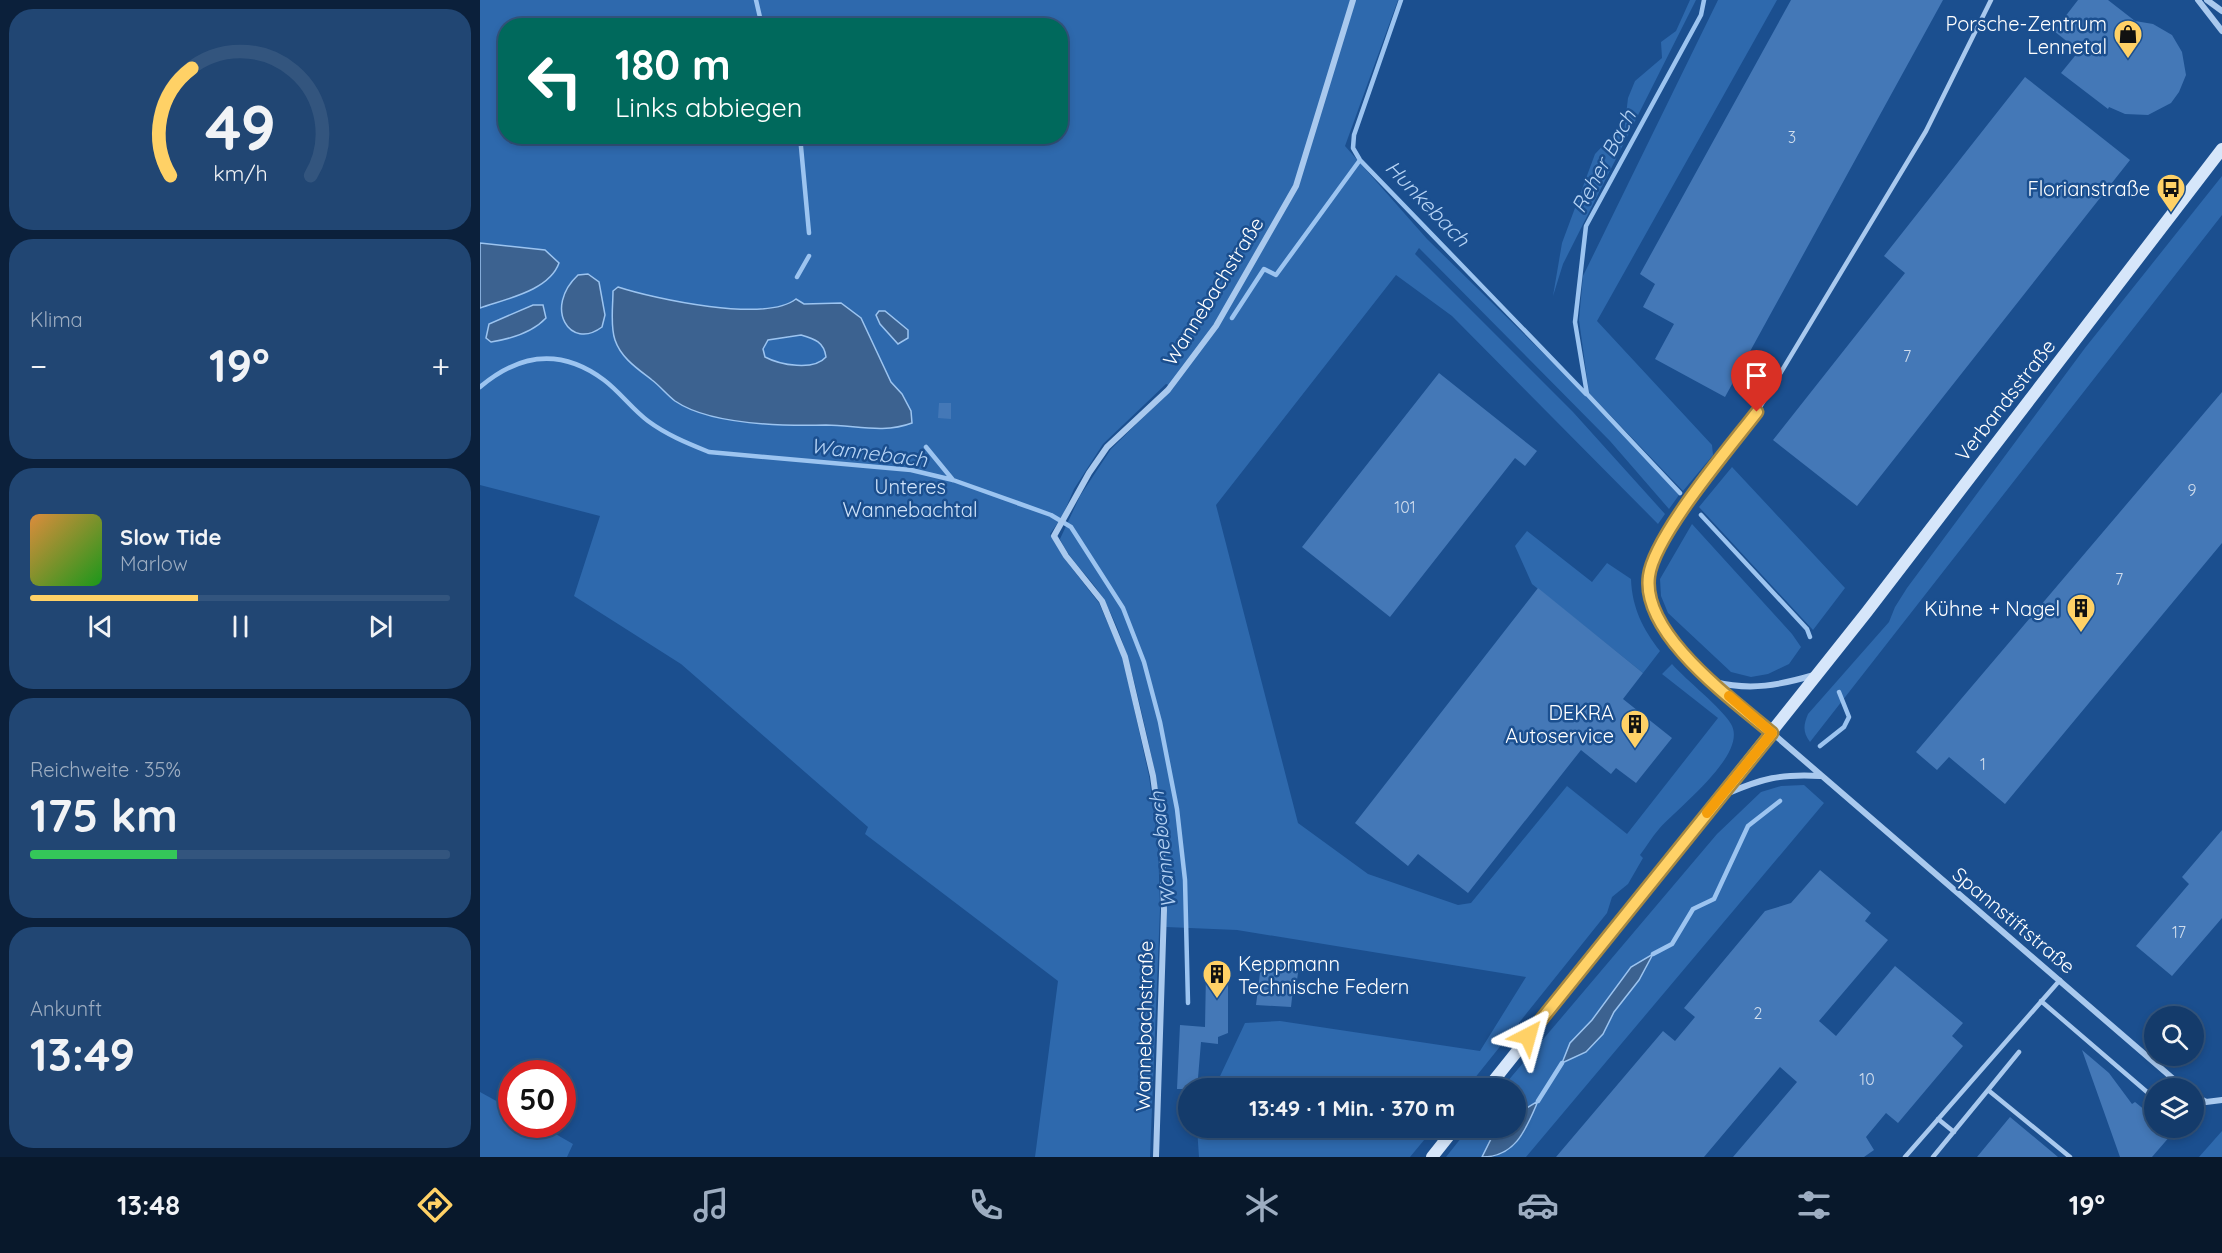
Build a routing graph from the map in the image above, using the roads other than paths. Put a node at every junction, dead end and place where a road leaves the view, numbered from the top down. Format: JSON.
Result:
{"nodes":[{"id":1,"x":1353,"y":0,"type":"edge"},
{"id":2,"x":1991,"y":0,"type":"edge"},
{"id":3,"x":2198,"y":0,"type":"edge"},
{"id":4,"x":2207,"y":0,"type":"edge"},
{"id":5,"x":2222,"y":12,"type":"edge"},
{"id":6,"x":2222,"y":31,"type":"edge"},
{"id":7,"x":2222,"y":149,"type":"edge"},
{"id":8,"x":1723,"y":456,"type":"joint"},
{"id":9,"x":1818,"y":674,"type":"junction"},
{"id":10,"x":1712,"y":681,"type":"junction"},
{"id":11,"x":1772,"y":733,"type":"junction"},
{"id":12,"x":1821,"y":776,"type":"junction"},
{"id":13,"x":1722,"y":795,"type":"junction"},
{"id":14,"x":2060,"y":980,"type":"junction"},
{"id":15,"x":2041,"y":1001,"type":"junction"},
{"id":16,"x":2019,"y":1052,"type":"dead end"},
{"id":17,"x":1495,"y":1078,"type":"edge"},
{"id":18,"x":2172,"y":1078,"type":"edge"},
{"id":19,"x":2144,"y":1089,"type":"edge"},
{"id":20,"x":1988,"y":1090,"type":"junction"},
{"id":21,"x":2222,"y":1100,"type":"edge"},
{"id":22,"x":2204,"y":1101,"type":"edge"},
{"id":23,"x":1938,"y":1119,"type":"junction"},
{"id":24,"x":1953,"y":1132,"type":"junction"},
{"id":25,"x":1447,"y":1138,"type":"edge"},
{"id":26,"x":1156,"y":1157,"type":"edge"},
{"id":27,"x":1432,"y":1157,"type":"edge"},
{"id":28,"x":1905,"y":1157,"type":"edge"},
{"id":29,"x":1933,"y":1157,"type":"edge"},
{"id":30,"x":2070,"y":1157,"type":"edge"}],
"edges":[{"from":1,"to":26,"type":"street","name":"Wannebachstraße"},
{"from":2,"to":8,"type":"lane"},
{"from":3,"to":6,"type":"street"},
{"from":4,"to":5,"type":"street"},
{"from":7,"to":9,"type":"main road","name":"Verbandsstraße"},
{"from":8,"to":10,"type":"street"},
{"from":9,"to":10,"type":"street"},
{"from":9,"to":11,"type":"main road","name":"Verbandsstraße"},
{"from":10,"to":11,"type":"street","name":"Spannstiftstraße"},
{"from":11,"to":12,"type":"street","name":"Spannstiftstraße"},
{"from":11,"to":13,"type":"main road","name":"Verbandsstraße"},
{"from":12,"to":13,"type":"street"},
{"from":12,"to":14,"type":"street","name":"Spannstiftstraße"},
{"from":13,"to":17,"type":"main road","name":"Verbandsstraße"},
{"from":14,"to":15,"type":"lane"},
{"from":14,"to":18,"type":"street","name":"Spannstiftstraße"},
{"from":15,"to":19,"type":"lane"},
{"from":15,"to":23,"type":"lane"},
{"from":16,"to":20,"type":"lane"},
{"from":20,"to":24,"type":"lane"},
{"from":20,"to":30,"type":"lane"},
{"from":21,"to":22,"type":"street"},
{"from":23,"to":24,"type":"lane"},
{"from":23,"to":28,"type":"lane"},
{"from":24,"to":29,"type":"lane"},
{"from":25,"to":27,"type":"main road"}]}
